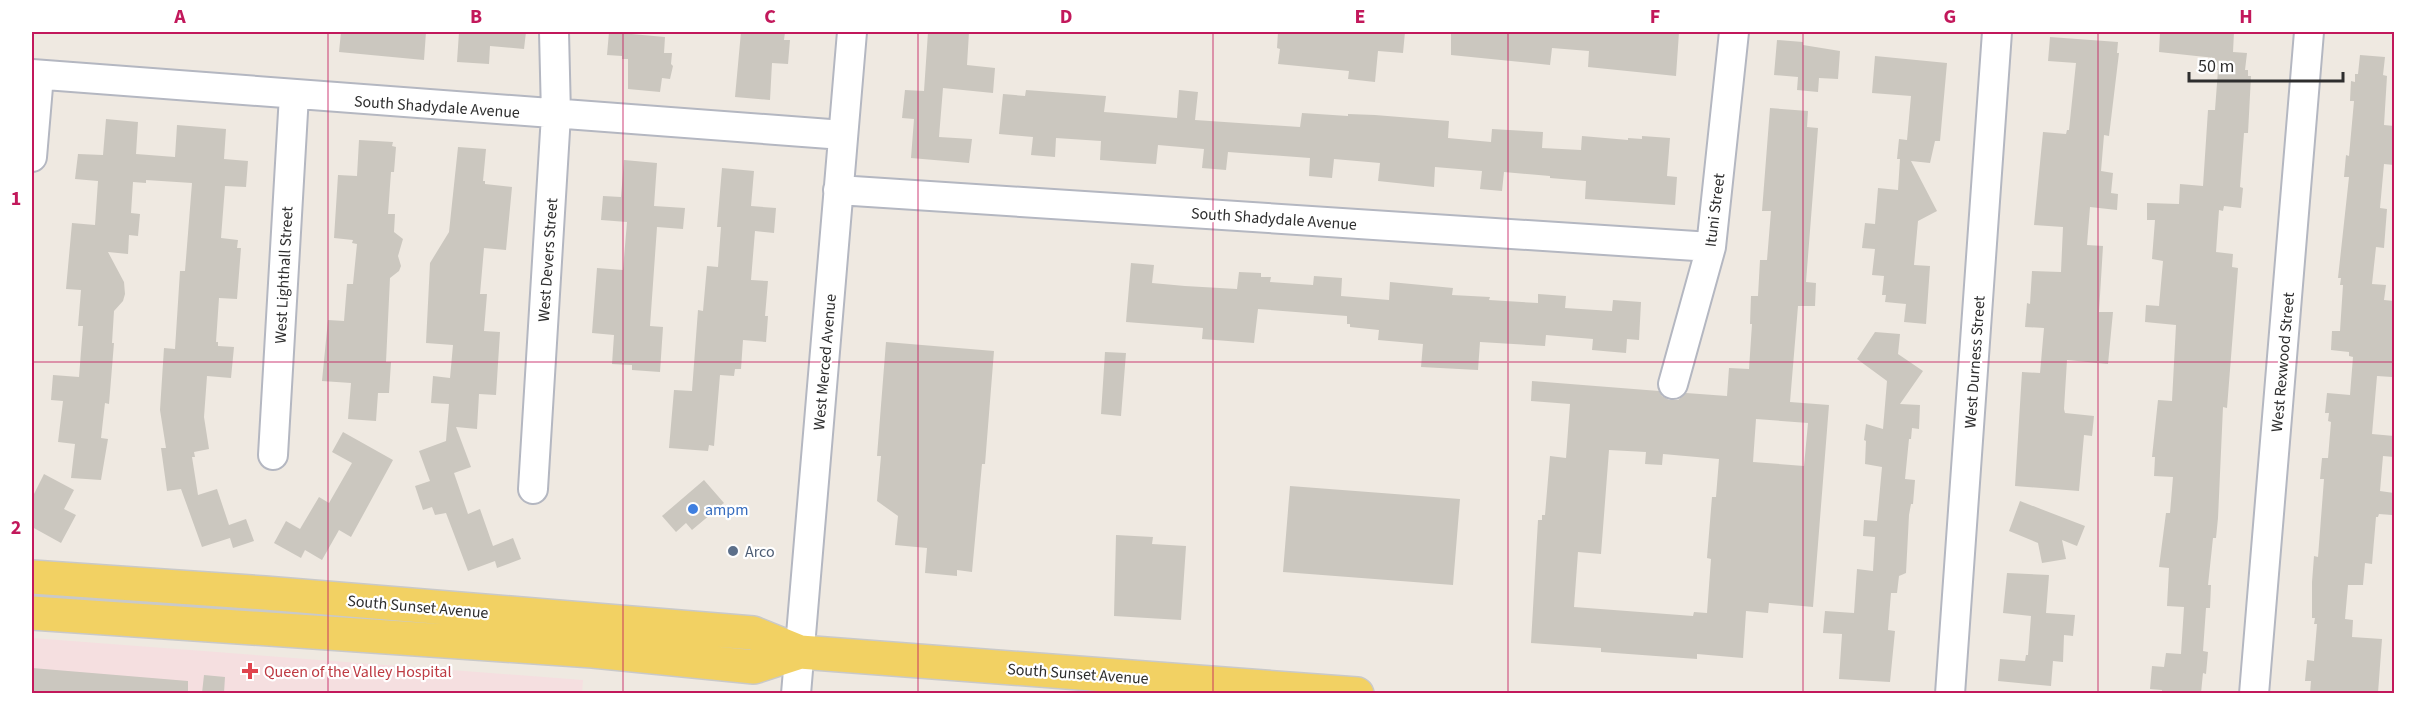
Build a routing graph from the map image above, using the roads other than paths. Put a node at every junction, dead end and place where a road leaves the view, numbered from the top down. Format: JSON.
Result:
{"nodes":[{"id":1,"x":555,"y":32,"type":"edge"},
{"id":2,"x":852,"y":32,"type":"edge"},
{"id":3,"x":1734,"y":32,"type":"edge"},
{"id":4,"x":1997,"y":32,"type":"edge"},
{"id":5,"x":2309,"y":32,"type":"edge"},
{"id":6,"x":35,"y":75,"type":"edge"},
{"id":7,"x":294,"y":95,"type":"junction"},
{"id":8,"x":556,"y":115,"type":"junction"},
{"id":9,"x":843,"y":135,"type":"junction"},
{"id":10,"x":32,"y":157,"type":"edge"},
{"id":11,"x":838,"y":190,"type":"junction"},
{"id":12,"x":1711,"y":247,"type":"junction"},
{"id":13,"x":1673,"y":384,"type":"dead end"},
{"id":14,"x":273,"y":455,"type":"dead end"},
{"id":15,"x":533,"y":489,"type":"dead end"},
{"id":16,"x":32,"y":577,"type":"edge"},
{"id":17,"x":32,"y":613,"type":"edge"},
{"id":18,"x":800,"y":652,"type":"junction"},
{"id":19,"x":796,"y":693,"type":"edge"},
{"id":20,"x":1357,"y":693,"type":"edge"},
{"id":21,"x":1950,"y":693,"type":"edge"},
{"id":22,"x":2254,"y":693,"type":"edge"}],
"edges":[{"from":1,"to":8,"type":"street","name":"West Devers Street"},
{"from":2,"to":9,"type":"street","name":"West Merced Avenue"},
{"from":3,"to":12,"type":"street","name":"Ituni Street"},
{"from":4,"to":21,"type":"street","name":"West Durness Street"},
{"from":5,"to":22,"type":"street","name":"West Rexwood Street"},
{"from":6,"to":7,"type":"street","name":"South Shadydale Avenue"},
{"from":6,"to":10,"type":"street"},
{"from":7,"to":8,"type":"street","name":"South Shadydale Avenue"},
{"from":7,"to":14,"type":"street","name":"West Lighthall Street"},
{"from":8,"to":9,"type":"street","name":"South Shadydale Avenue"},
{"from":8,"to":15,"type":"street","name":"West Devers Street"},
{"from":9,"to":11,"type":"street","name":"West Merced Avenue"},
{"from":11,"to":12,"type":"street","name":"South Shadydale Avenue"},
{"from":11,"to":18,"type":"street","name":"West Merced Avenue"},
{"from":12,"to":13,"type":"street","name":"Ituni Street"},
{"from":16,"to":18,"type":"main road","name":"South Sunset Avenue"},
{"from":17,"to":18,"type":"main road","name":"South Sunset Avenue"},
{"from":18,"to":19,"type":"street","name":"West Merced Avenue"},
{"from":18,"to":20,"type":"main road","name":"South Sunset Avenue"}]}
